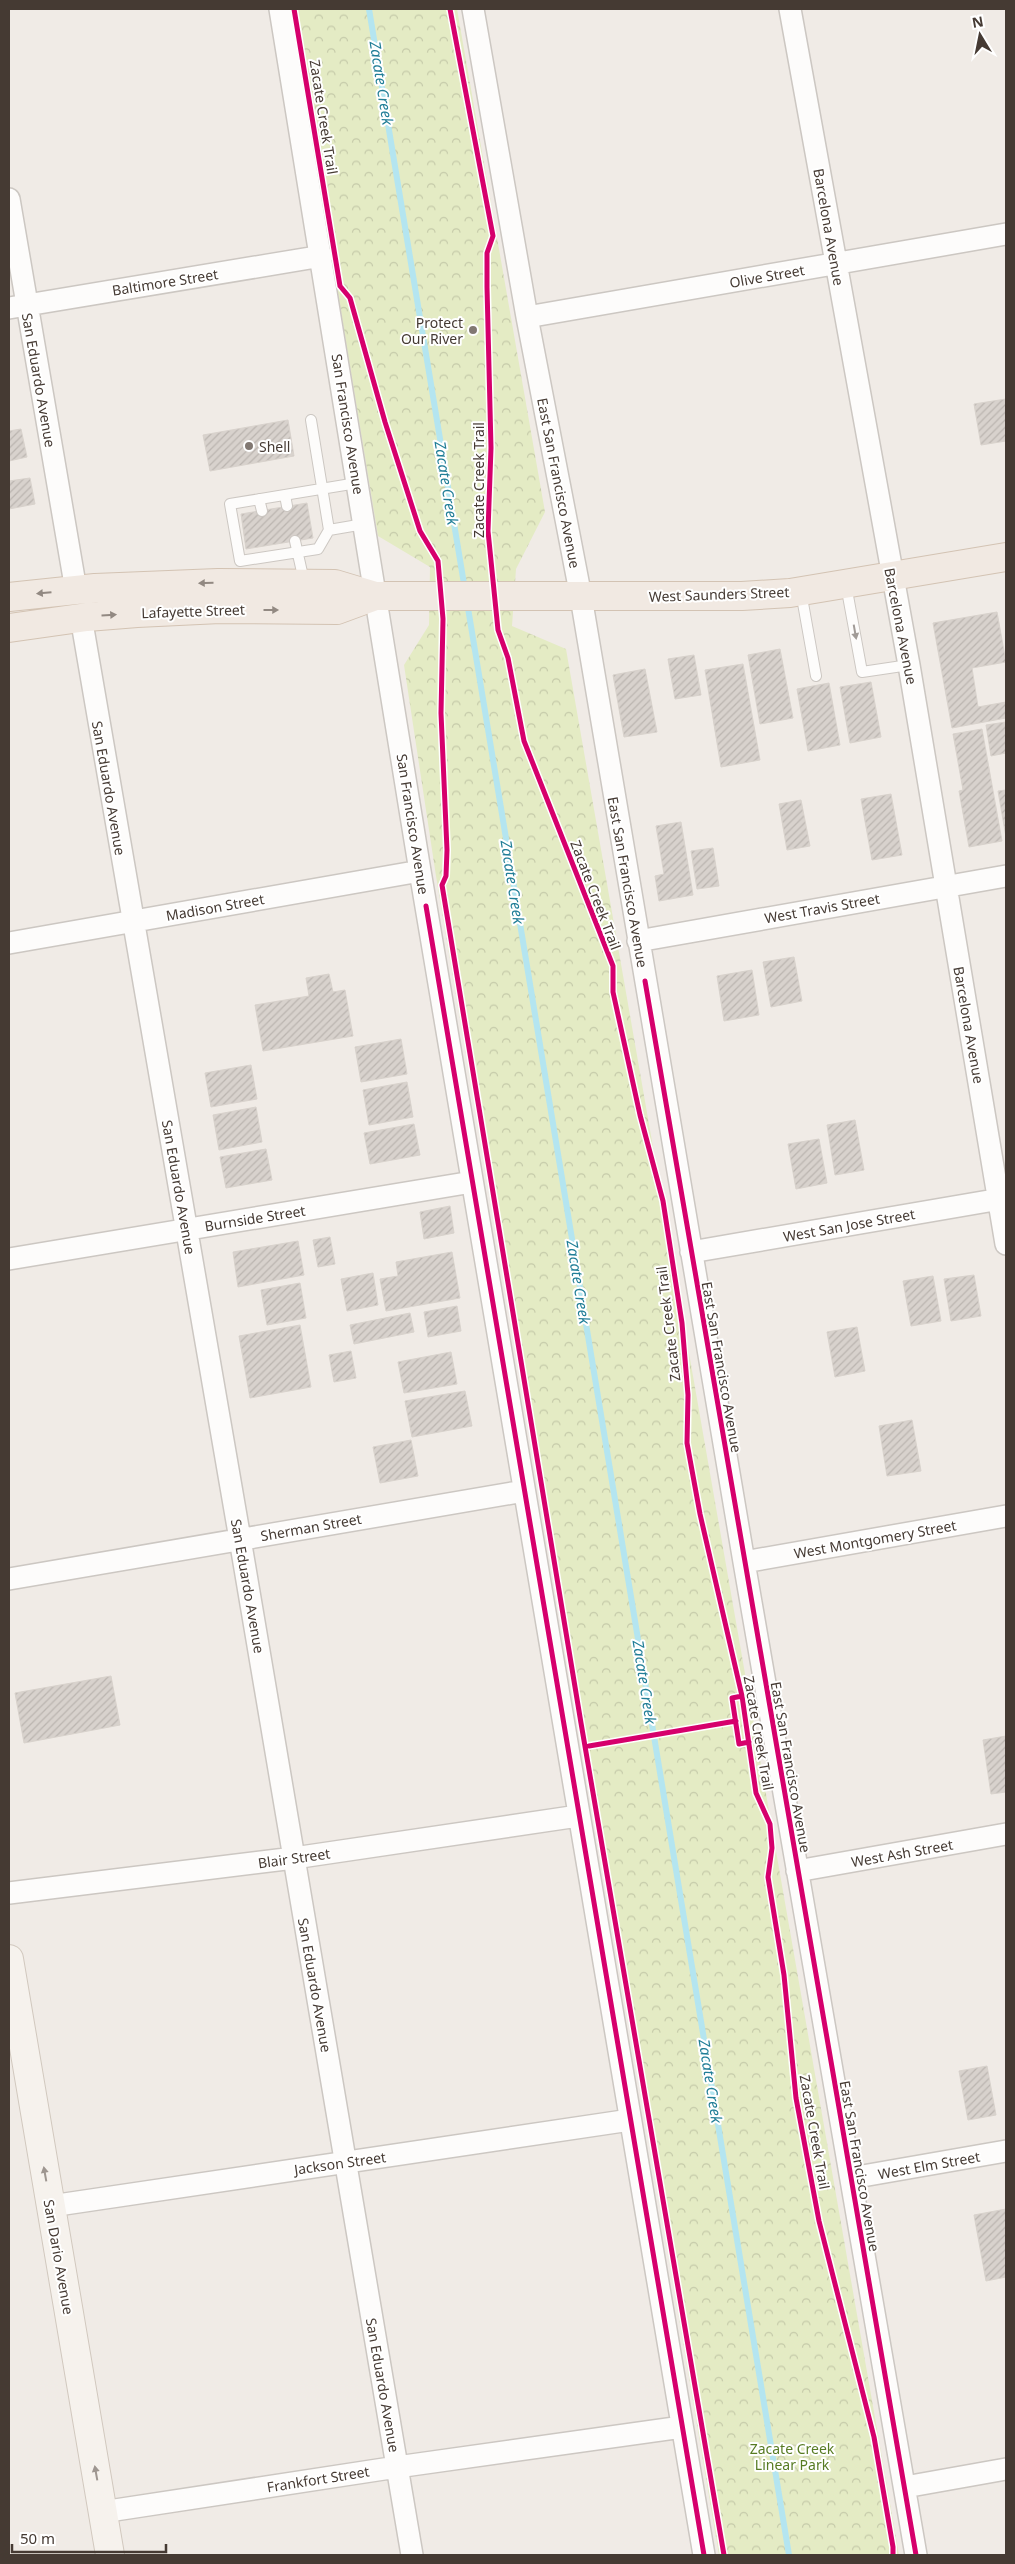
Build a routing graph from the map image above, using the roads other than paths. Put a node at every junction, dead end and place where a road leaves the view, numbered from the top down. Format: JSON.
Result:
{"nodes":[{"id":1,"x":280,"y":9,"type":"edge"},
{"id":2,"x":478,"y":9,"type":"edge"},
{"id":3,"x":790,"y":9,"type":"edge"},
{"id":4,"x":9,"y":199,"type":"edge"},
{"id":5,"x":1006,"y":234,"type":"edge"},
{"id":6,"x":322,"y":256,"type":"junction"},
{"id":7,"x":835,"y":264,"type":"junction"},
{"id":8,"x":18,"y":307,"type":"edge"},
{"id":9,"x":527,"y":317,"type":"junction"},
{"id":10,"x":311,"y":420,"type":"dead end"},
{"id":11,"x":357,"y":483,"type":"junction"},
{"id":12,"x":322,"y":489,"type":"junction"},
{"id":13,"x":285,"y":495,"type":"junction"},
{"id":14,"x":259,"y":499,"type":"junction"},
{"id":15,"x":287,"y":506,"type":"dead end"},
{"id":16,"x":262,"y":511,"type":"dead end"},
{"id":17,"x":364,"y":524,"type":"junction"},
{"id":18,"x":330,"y":530,"type":"junction"},
{"id":19,"x":295,"y":541,"type":"dead end"},
{"id":20,"x":268,"y":545,"type":"dead end"},
{"id":21,"x":297,"y":552,"type":"junction"},
{"id":22,"x":270,"y":556,"type":"junction"},
{"id":23,"x":1006,"y":557,"type":"edge"},
{"id":24,"x":242,"y":572,"type":"junction"},
{"id":25,"x":891,"y":577,"type":"junction"},
{"id":26,"x":305,"y":584,"type":"junction"},
{"id":27,"x":846,"y":584,"type":"junction"},
{"id":28,"x":76,"y":590,"type":"junction"},
{"id":29,"x":801,"y":591,"type":"junction"},
{"id":30,"x":375,"y":596,"type":"junction"},
{"id":31,"x":430,"y":597,"type":"joint"},
{"id":32,"x":581,"y":597,"type":"junction"},
{"id":33,"x":9,"y":598,"type":"edge"},
{"id":34,"x":80,"y":617,"type":"junction"},
{"id":35,"x":9,"y":628,"type":"edge"},
{"id":36,"x":908,"y":665,"type":"junction"},
{"id":37,"x":816,"y":676,"type":"dead end"},
{"id":38,"x":420,"y":871,"type":"junction"},
{"id":39,"x":1006,"y":876,"type":"edge"},
{"id":40,"x":945,"y":886,"type":"junction"},
{"id":41,"x":132,"y":921,"type":"junction"},
{"id":42,"x":638,"y":941,"type":"junction"},
{"id":43,"x":9,"y":942,"type":"edge"},
{"id":44,"x":472,"y":1182,"type":"junction"},
{"id":45,"x":1002,"y":1198,"type":"edge"},
{"id":46,"x":187,"y":1229,"type":"junction"},
{"id":47,"x":1006,"y":1244,"type":"edge"},
{"id":48,"x":691,"y":1252,"type":"junction"},
{"id":49,"x":9,"y":1259,"type":"edge"},
{"id":50,"x":524,"y":1491,"type":"junction"},
{"id":51,"x":1006,"y":1516,"type":"edge"},
{"id":52,"x":240,"y":1539,"type":"junction"},
{"id":53,"x":744,"y":1562,"type":"junction"},
{"id":54,"x":9,"y":1578,"type":"edge"},
{"id":55,"x":578,"y":1816,"type":"junction"},
{"id":56,"x":1006,"y":1834,"type":"edge"},
{"id":57,"x":294,"y":1858,"type":"junction"},
{"id":58,"x":797,"y":1871,"type":"junction"},
{"id":59,"x":9,"y":1893,"type":"edge"},
{"id":60,"x":9,"y":1959,"type":"edge"},
{"id":61,"x":630,"y":2120,"type":"junction"},
{"id":62,"x":1006,"y":2151,"type":"edge"},
{"id":63,"x":345,"y":2162,"type":"junction"},
{"id":64,"x":851,"y":2178,"type":"junction"},
{"id":65,"x":51,"y":2206,"type":"junction"},
{"id":66,"x":682,"y":2428,"type":"junction"},
{"id":67,"x":397,"y":2467,"type":"junction"},
{"id":68,"x":1006,"y":2469,"type":"edge"},
{"id":69,"x":904,"y":2487,"type":"junction"},
{"id":70,"x":102,"y":2512,"type":"junction"},
{"id":71,"x":110,"y":2555,"type":"edge"},
{"id":72,"x":412,"y":2555,"type":"edge"},
{"id":73,"x":704,"y":2555,"type":"edge"},
{"id":74,"x":916,"y":2555,"type":"edge"}],
"edges":[{"from":1,"to":6,"type":"street","name":"San Francisco Avenue"},
{"from":2,"to":9,"type":"street","name":"East San Francisco Avenue"},
{"from":3,"to":7,"type":"street","name":"Barcelona Avenue"},
{"from":4,"to":8,"type":"street","name":"San Eduardo Avenue"},
{"from":5,"to":7,"type":"street","name":"Olive Street"},
{"from":6,"to":8,"type":"street","name":"Baltimore Street"},
{"from":6,"to":11,"type":"street","name":"San Francisco Avenue"},
{"from":7,"to":9,"type":"street","name":"Olive Street"},
{"from":7,"to":25,"type":"street","name":"Barcelona Avenue"},
{"from":8,"to":28,"type":"street","name":"San Eduardo Avenue"},
{"from":9,"to":32,"type":"street","name":"East San Francisco Avenue"},
{"from":10,"to":12,"type":"lane"},
{"from":11,"to":12,"type":"lane"},
{"from":11,"to":17,"type":"street","name":"San Francisco Avenue"},
{"from":12,"to":13,"type":"lane"},
{"from":12,"to":18,"type":"lane"},
{"from":13,"to":14,"type":"lane"},
{"from":13,"to":15,"type":"lane"},
{"from":14,"to":16,"type":"lane"},
{"from":14,"to":24,"type":"lane"},
{"from":17,"to":18,"type":"lane"},
{"from":17,"to":30,"type":"street","name":"San Francisco Avenue"},
{"from":18,"to":21,"type":"lane"},
{"from":19,"to":21,"type":"lane"},
{"from":20,"to":22,"type":"lane"},
{"from":21,"to":22,"type":"lane"},
{"from":21,"to":26,"type":"lane"},
{"from":22,"to":24,"type":"lane"},
{"from":23,"to":25,"type":"main road","name":"West Saunders Street"},
{"from":24,"to":26,"type":"main road","name":"Lafayette Street"},
{"from":24,"to":28,"type":"main road","name":"Lafayette Street","one_way":true},
{"from":25,"to":27,"type":"main road","name":"West Saunders Street"},
{"from":25,"to":36,"type":"street","name":"Barcelona Avenue"},
{"from":26,"to":30,"type":"main road","name":"Lafayette Street"},
{"from":27,"to":29,"type":"main road","name":"West Saunders Street"},
{"from":27,"to":36,"type":"lane","one_way":true},
{"from":28,"to":33,"type":"main road","name":"Lafayette Street","one_way":true},
{"from":29,"to":32,"type":"main road","name":"West Saunders Street"},
{"from":29,"to":37,"type":"lane"},
{"from":30,"to":31,"type":"main road","name":"Lafayette Street"},
{"from":34,"to":30,"type":"main road","name":"Lafayette Street","one_way":true},
{"from":30,"to":38,"type":"street","name":"San Francisco Avenue"},
{"from":31,"to":32,"type":"main road","name":"West Saunders Street"},
{"from":32,"to":42,"type":"street","name":"East San Francisco Avenue"},
{"from":34,"to":35,"type":"main road","name":"Lafayette Street"},
{"from":34,"to":41,"type":"street","name":"San Eduardo Avenue"},
{"from":36,"to":40,"type":"street","name":"Barcelona Avenue"},
{"from":38,"to":41,"type":"street","name":"Madison Street"},
{"from":38,"to":44,"type":"street","name":"San Francisco Avenue"},
{"from":39,"to":40,"type":"street","name":"West Travis Street"},
{"from":40,"to":42,"type":"street","name":"West Travis Street"},
{"from":40,"to":45,"type":"street","name":"Barcelona Avenue"},
{"from":41,"to":43,"type":"street","name":"Madison Street"},
{"from":41,"to":46,"type":"street","name":"San Eduardo Avenue"},
{"from":42,"to":48,"type":"street","name":"East San Francisco Avenue"},
{"from":44,"to":46,"type":"street","name":"Burnside Street"},
{"from":44,"to":50,"type":"street","name":"San Francisco Avenue"},
{"from":45,"to":47,"type":"street","name":"Barcelona Avenue"},
{"from":45,"to":48,"type":"street","name":"West San Jose Street"},
{"from":46,"to":49,"type":"street","name":"Burnside Street"},
{"from":46,"to":52,"type":"street","name":"San Eduardo Avenue"},
{"from":48,"to":53,"type":"street","name":"East San Francisco Avenue"},
{"from":50,"to":52,"type":"street","name":"Sherman Street"},
{"from":50,"to":55,"type":"street","name":"San Francisco Avenue"},
{"from":51,"to":53,"type":"street","name":"West Montgomery Street"},
{"from":52,"to":54,"type":"street","name":"Sherman Street"},
{"from":52,"to":57,"type":"street","name":"San Eduardo Avenue"},
{"from":53,"to":58,"type":"street","name":"East San Francisco Avenue"},
{"from":55,"to":57,"type":"street","name":"Blair Street"},
{"from":55,"to":61,"type":"street","name":"San Francisco Avenue"},
{"from":56,"to":58,"type":"street","name":"West Ash Street"},
{"from":57,"to":59,"type":"street","name":"Blair Street"},
{"from":57,"to":63,"type":"street","name":"San Eduardo Avenue"},
{"from":58,"to":64,"type":"street","name":"East San Francisco Avenue"},
{"from":65,"to":60,"type":"main road","name":"San Dario Avenue","one_way":true},
{"from":61,"to":63,"type":"street","name":"Jackson Street"},
{"from":61,"to":66,"type":"street","name":"San Francisco Avenue"},
{"from":62,"to":64,"type":"street","name":"West Elm Street"},
{"from":63,"to":65,"type":"street","name":"Jackson Street"},
{"from":63,"to":67,"type":"street","name":"San Eduardo Avenue"},
{"from":64,"to":69,"type":"street","name":"East San Francisco Avenue"},
{"from":70,"to":65,"type":"main road","name":"San Dario Avenue","one_way":true},
{"from":66,"to":67,"type":"street","name":"Frankfort Street"},
{"from":66,"to":73,"type":"street","name":"San Francisco Avenue"},
{"from":67,"to":70,"type":"street","name":"Frankfort Street"},
{"from":67,"to":72,"type":"street","name":"San Eduardo Avenue"},
{"from":68,"to":69,"type":"street"},
{"from":69,"to":74,"type":"street","name":"East San Francisco Avenue"},
{"from":70,"to":71,"type":"main road","name":"San Dario Avenue"}]}
